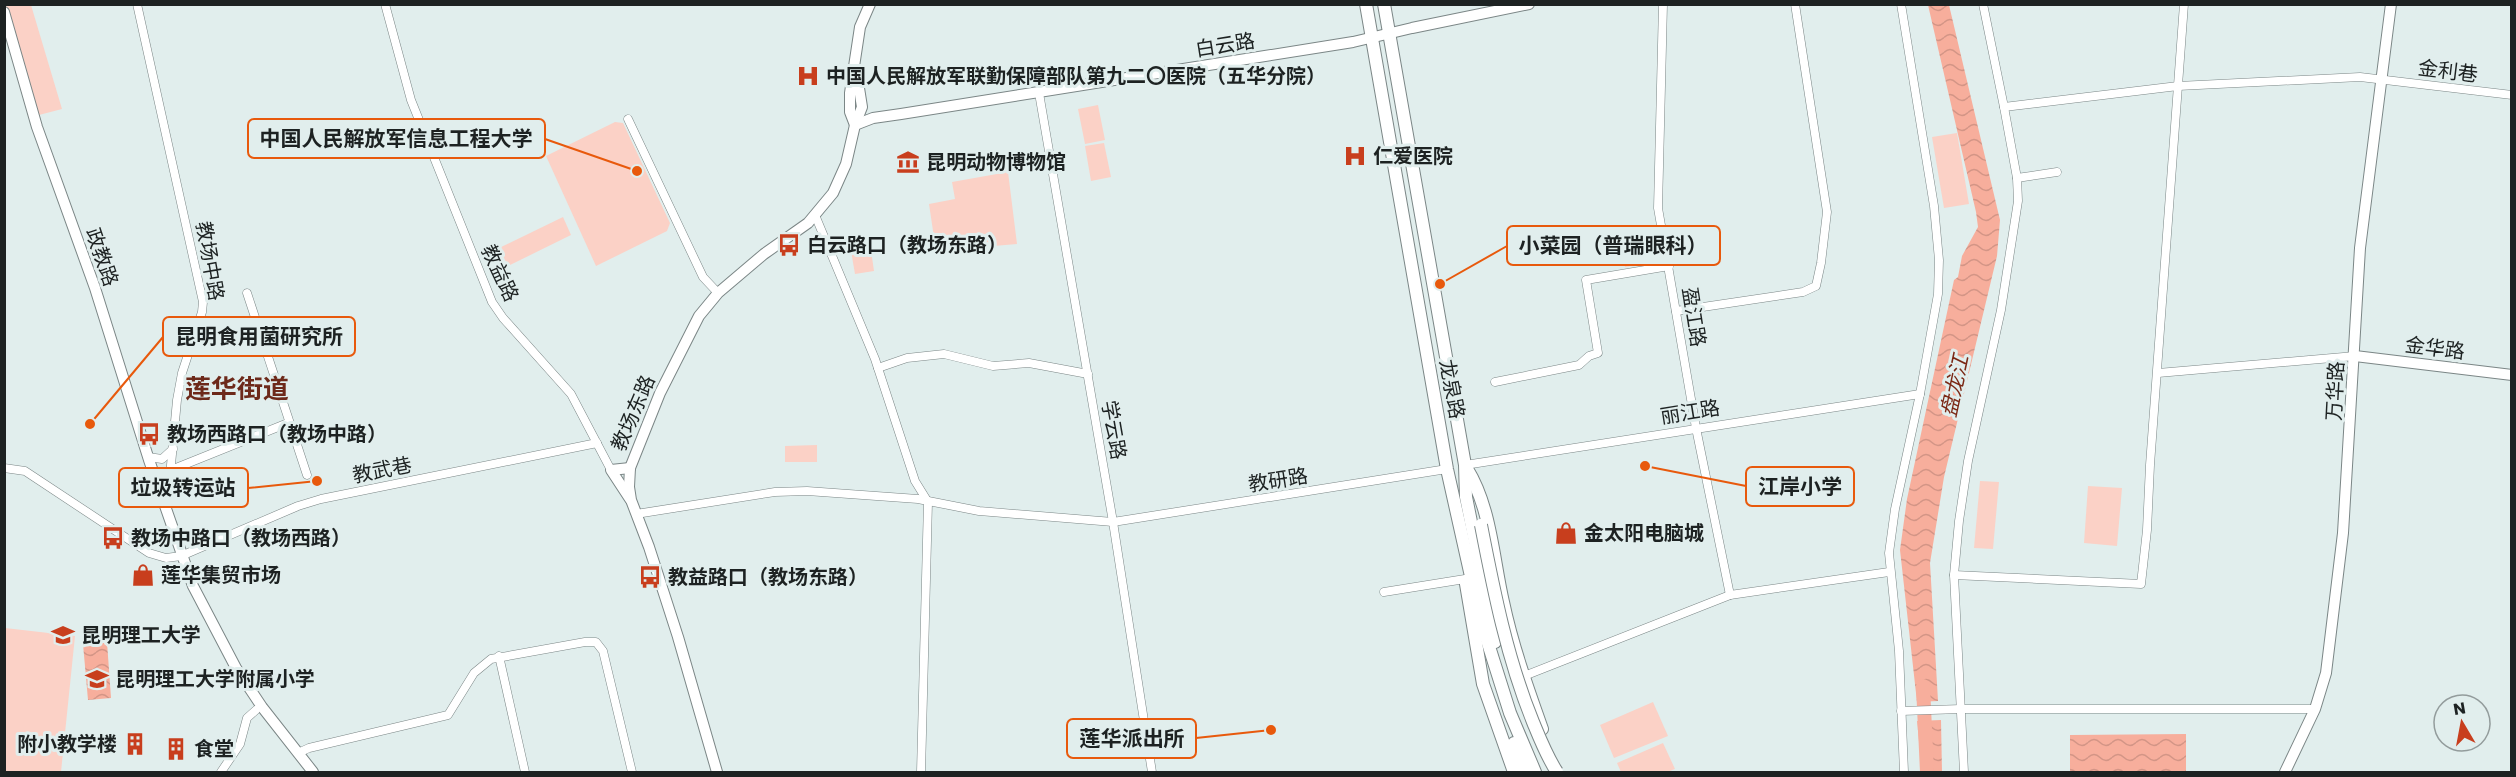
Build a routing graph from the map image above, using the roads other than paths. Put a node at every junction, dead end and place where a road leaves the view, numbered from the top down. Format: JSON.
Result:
{"nodes":[{"id":1,"x":137,"y":4,"type":"edge"},
{"id":2,"x":385,"y":4,"type":"edge"},
{"id":3,"x":870,"y":4,"type":"edge"},
{"id":4,"x":1366,"y":4,"type":"edge"},
{"id":5,"x":1384,"y":4,"type":"edge"},
{"id":6,"x":1529,"y":4,"type":"edge"},
{"id":7,"x":1663,"y":4,"type":"edge"},
{"id":8,"x":1795,"y":4,"type":"edge"},
{"id":9,"x":1901,"y":4,"type":"edge"},
{"id":10,"x":1983,"y":4,"type":"edge"},
{"id":11,"x":2184,"y":4,"type":"edge"},
{"id":12,"x":2391,"y":4,"type":"edge"},
{"id":13,"x":4,"y":12,"type":"edge"},
{"id":14,"x":1388,"y":34,"type":"junction"},
{"id":15,"x":1370,"y":39,"type":"junction"},
{"id":16,"x":2381,"y":80,"type":"junction"},
{"id":17,"x":2178,"y":86,"type":"junction"},
{"id":18,"x":1039,"y":93,"type":"junction"},
{"id":19,"x":2511,"y":95,"type":"edge"},
{"id":20,"x":2004,"y":107,"type":"junction"},
{"id":21,"x":628,"y":119,"type":"dead end"},
{"id":22,"x":855,"y":125,"type":"junction"},
{"id":23,"x":2057,"y":172,"type":"dead end"},
{"id":24,"x":2017,"y":178,"type":"junction"},
{"id":25,"x":815,"y":215,"type":"junction"},
{"id":26,"x":1669,"y":266,"type":"junction"},
{"id":27,"x":247,"y":293,"type":"dead end"},
{"id":28,"x":718,"y":293,"type":"junction"},
{"id":29,"x":1676,"y":311,"type":"junction"},
{"id":30,"x":2355,"y":356,"type":"junction"},
{"id":31,"x":878,"y":368,"type":"junction"},
{"id":32,"x":1088,"y":374,"type":"junction"},
{"id":33,"x":2158,"y":374,"type":"junction"},
{"id":34,"x":2511,"y":375,"type":"edge"},
{"id":35,"x":1495,"y":382,"type":"dead end"},
{"id":36,"x":1920,"y":394,"type":"junction"},
{"id":37,"x":288,"y":423,"type":"junction"},
{"id":38,"x":1696,"y":428,"type":"junction"},
{"id":39,"x":597,"y":443,"type":"junction"},
{"id":40,"x":174,"y":448,"type":"junction"},
{"id":41,"x":148,"y":457,"type":"junction"},
{"id":42,"x":1465,"y":465,"type":"junction"},
{"id":43,"x":4,"y":468,"type":"edge"},
{"id":44,"x":630,"y":468,"type":"junction"},
{"id":45,"x":1447,"y":469,"type":"junction"},
{"id":46,"x":171,"y":470,"type":"junction"},
{"id":47,"x":611,"y":470,"type":"junction"},
{"id":48,"x":307,"y":475,"type":"dead end"},
{"id":49,"x":631,"y":500,"type":"junction"},
{"id":50,"x":928,"y":502,"type":"junction"},
{"id":51,"x":167,"y":513,"type":"junction"},
{"id":52,"x":636,"y":514,"type":"junction"},
{"id":53,"x":1113,"y":522,"type":"junction"},
{"id":54,"x":1467,"y":553,"type":"junction"},
{"id":55,"x":181,"y":556,"type":"junction"},
{"id":56,"x":1889,"y":572,"type":"junction"},
{"id":57,"x":1954,"y":575,"type":"junction"},
{"id":58,"x":1465,"y":579,"type":"junction"},
{"id":59,"x":1384,"y":592,"type":"dead end"},
{"id":60,"x":1730,"y":595,"type":"junction"},
{"id":61,"x":499,"y":656,"type":"junction"},
{"id":62,"x":1496,"y":668,"type":"junction"},
{"id":63,"x":1524,"y":676,"type":"junction"},
{"id":64,"x":1961,"y":709,"type":"junction"},
{"id":65,"x":2315,"y":709,"type":"junction"},
{"id":66,"x":256,"y":710,"type":"dead end"},
{"id":67,"x":1901,"y":711,"type":"junction"},
{"id":68,"x":298,"y":753,"type":"junction"},
{"id":69,"x":221,"y":772,"type":"edge"},
{"id":70,"x":313,"y":772,"type":"edge"},
{"id":71,"x":525,"y":772,"type":"edge"},
{"id":72,"x":632,"y":772,"type":"edge"},
{"id":73,"x":717,"y":772,"type":"edge"},
{"id":74,"x":921,"y":772,"type":"edge"},
{"id":75,"x":1152,"y":772,"type":"edge"},
{"id":76,"x":1515,"y":772,"type":"edge"},
{"id":77,"x":1526,"y":772,"type":"edge"},
{"id":78,"x":1535,"y":772,"type":"edge"},
{"id":79,"x":1542,"y":772,"type":"edge"},
{"id":80,"x":1557,"y":772,"type":"edge"},
{"id":81,"x":1904,"y":772,"type":"edge"},
{"id":82,"x":1964,"y":772,"type":"edge"},
{"id":83,"x":2285,"y":772,"type":"edge"}],
"edges":[{"from":1,"to":40,"type":"street","name":"教场中路"},
{"from":2,"to":39,"type":"street","name":"教益路"},
{"from":3,"to":22,"type":"street","name":"教场东路"},
{"from":4,"to":15,"type":"main road","name":"龙泉路"},
{"from":5,"to":14,"type":"main road","name":"龙泉路"},
{"from":6,"to":14,"type":"street","name":"白云路"},
{"from":7,"to":26,"type":"street","name":"盈江路"},
{"from":8,"to":29,"type":"street"},
{"from":9,"to":36,"type":"street"},
{"from":10,"to":20,"type":"street"},
{"from":11,"to":17,"type":"street"},
{"from":12,"to":16,"type":"street","name":"万华路"},
{"from":13,"to":41,"type":"street","name":"政教路"},
{"from":14,"to":15,"type":"street","name":"白云路"},
{"from":14,"to":42,"type":"main road","name":"龙泉路"},
{"from":15,"to":18,"type":"street","name":"白云路"},
{"from":15,"to":45,"type":"main road","name":"龙泉路"},
{"from":16,"to":17,"type":"street","name":"金利巷"},
{"from":16,"to":19,"type":"street","name":"金利巷"},
{"from":16,"to":30,"type":"street","name":"万华路"},
{"from":17,"to":20,"type":"street","name":"金利巷"},
{"from":17,"to":33,"type":"street"},
{"from":18,"to":22,"type":"street","name":"白云路"},
{"from":18,"to":32,"type":"street","name":"学云路"},
{"from":20,"to":24,"type":"street"},
{"from":21,"to":28,"type":"street"},
{"from":22,"to":25,"type":"street","name":"教场东路"},
{"from":23,"to":24,"type":"street"},
{"from":24,"to":57,"type":"street"},
{"from":25,"to":28,"type":"street","name":"教场东路"},
{"from":25,"to":31,"type":"street"},
{"from":26,"to":29,"type":"street","name":"盈江路"},
{"from":26,"to":35,"type":"street"},
{"from":27,"to":37,"type":"street"},
{"from":28,"to":44,"type":"street","name":"教场东路"},
{"from":29,"to":38,"type":"street","name":"盈江路"},
{"from":30,"to":33,"type":"street"},
{"from":30,"to":34,"type":"street","name":"金华路"},
{"from":30,"to":65,"type":"street","name":"万华路"},
{"from":31,"to":32,"type":"street"},
{"from":31,"to":50,"type":"street"},
{"from":32,"to":53,"type":"street","name":"学云路"},
{"from":33,"to":57,"type":"street"},
{"from":36,"to":38,"type":"street","name":"丽江路"},
{"from":36,"to":56,"type":"street"},
{"from":37,"to":46,"type":"street"},
{"from":37,"to":48,"type":"street"},
{"from":38,"to":42,"type":"street","name":"丽江路"},
{"from":38,"to":60,"type":"street","name":"盈江路"},
{"from":39,"to":47,"type":"street","name":"教益路"},
{"from":39,"to":55,"type":"street","name":"教武巷"},
{"from":40,"to":41,"type":"street"},
{"from":40,"to":46,"type":"street","name":"教场中路"},
{"from":41,"to":51,"type":"street","name":"政教路"},
{"from":42,"to":62,"type":"main road","name":"龙泉路"},
{"from":42,"to":63,"type":"main road"},
{"from":42,"to":80,"type":"main road","bridge":true},
{"from":43,"to":55,"type":"street"},
{"from":44,"to":47,"type":"street"},
{"from":44,"to":49,"type":"street","name":"教场东路"},
{"from":45,"to":53,"type":"street","name":"教研路"},
{"from":45,"to":54,"type":"main road","name":"龙泉路"},
{"from":46,"to":51,"type":"street","name":"教场中路"},
{"from":47,"to":49,"type":"street"},
{"from":49,"to":52,"type":"street","name":"教场东路"},
{"from":50,"to":52,"type":"street","name":"教研路"},
{"from":50,"to":53,"type":"street","name":"教研路"},
{"from":50,"to":74,"type":"street"},
{"from":51,"to":55,"type":"street","name":"教场中路"},
{"from":52,"to":73,"type":"street","name":"教场东路"},
{"from":53,"to":75,"type":"street","name":"学云路"},
{"from":54,"to":58,"type":"main road"},
{"from":54,"to":62,"type":"main road","name":"龙泉路"},
{"from":55,"to":68,"type":"street","name":"教场中路"},
{"from":56,"to":60,"type":"street"},
{"from":56,"to":67,"type":"street"},
{"from":57,"to":64,"type":"street"},
{"from":58,"to":59,"type":"street"},
{"from":58,"to":76,"type":"main road"},
{"from":60,"to":63,"type":"street"},
{"from":61,"to":68,"type":"street"},
{"from":61,"to":71,"type":"street"},
{"from":61,"to":72,"type":"street"},
{"from":62,"to":77,"type":"main road"},
{"from":62,"to":78,"type":"main road","name":"龙泉路"},
{"from":62,"to":79,"type":"main road","name":"龙泉路"},
{"from":63,"to":80,"type":"main road"},
{"from":64,"to":65,"type":"street"},
{"from":64,"to":67,"type":"street"},
{"from":64,"to":82,"type":"street"},
{"from":65,"to":83,"type":"street","name":"万华路"},
{"from":66,"to":69,"type":"street"},
{"from":67,"to":81,"type":"street"},
{"from":68,"to":70,"type":"street","name":"教场中路"}]}
